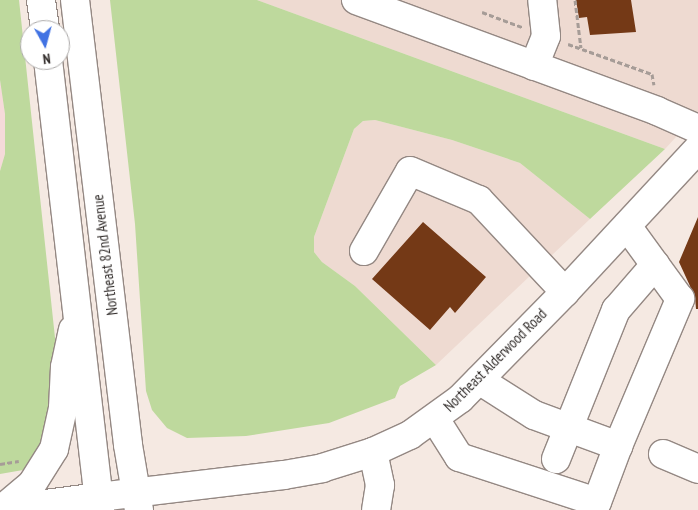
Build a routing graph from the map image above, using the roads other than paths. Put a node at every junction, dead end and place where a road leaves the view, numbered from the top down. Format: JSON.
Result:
{"nodes":[{"id":1,"x":41,"y":0,"type":"edge"},
{"id":2,"x":75,"y":0,"type":"edge"},
{"id":3,"x":93,"y":0,"type":"edge"},
{"id":4,"x":356,"y":0,"type":"edge"},
{"id":5,"x":542,"y":0,"type":"edge"},
{"id":6,"x":44,"y":20,"type":"edge"},
{"id":7,"x":534,"y":66,"type":"junction"},
{"id":8,"x":49,"y":70,"type":"edge"},
{"id":9,"x":89,"y":125,"type":"junction"},
{"id":10,"x":698,"y":129,"type":"edge"},
{"id":11,"x":698,"y":149,"type":"edge"},
{"id":12,"x":627,"y":226,"type":"junction"},
{"id":13,"x":364,"y":251,"type":"dead end"},
{"id":14,"x":655,"y":265,"type":"junction"},
{"id":15,"x":565,"y":292,"type":"junction"},
{"id":16,"x":78,"y":304,"type":"junction"},
{"id":17,"x":479,"y":380,"type":"junction"},
{"id":18,"x":435,"y":419,"type":"junction"},
{"id":19,"x":570,"y":428,"type":"junction"},
{"id":20,"x":618,"y":446,"type":"junction"},
{"id":21,"x":372,"y":452,"type":"junction"},
{"id":22,"x":663,"y":454,"type":"dead end"},
{"id":23,"x":556,"y":459,"type":"dead end"},
{"id":24,"x":698,"y":469,"type":"edge"},
{"id":25,"x":137,"y":501,"type":"edge"},
{"id":26,"x":100,"y":504,"type":"edge"},
{"id":27,"x":0,"y":510,"type":"edge"},
{"id":28,"x":376,"y":510,"type":"edge"}],
"edges":[{"from":1,"to":6,"type":"main road"},
{"from":2,"to":9,"type":"main road","name":"Northeast 82nd Avenue"},
{"from":3,"to":9,"type":"main road"},
{"from":4,"to":7,"type":"main road"},
{"from":5,"to":7,"type":"main road"},
{"from":7,"to":10,"type":"main road"},
{"from":8,"to":16,"type":"main road"},
{"from":9,"to":25,"type":"main road","name":"Northeast 82nd Avenue"},
{"from":11,"to":12,"type":"main road","name":"Northeast Alderwood Road"},
{"from":12,"to":14,"type":"main road"},
{"from":12,"to":15,"type":"main road","name":"Northeast Alderwood Road"},
{"from":13,"to":15,"type":"main road"},
{"from":14,"to":19,"type":"main road"},
{"from":14,"to":20,"type":"main road"},
{"from":15,"to":17,"type":"main road","name":"Northeast Alderwood Road"},
{"from":16,"to":26,"type":"main road"},
{"from":16,"to":27,"type":"main road"},
{"from":17,"to":18,"type":"main road","name":"Northeast Alderwood Road"},
{"from":17,"to":19,"type":"main road"},
{"from":18,"to":20,"type":"main road"},
{"from":18,"to":21,"type":"main road","name":"Northeast Alderwood Road"},
{"from":19,"to":20,"type":"main road"},
{"from":19,"to":23,"type":"main road"},
{"from":21,"to":25,"type":"main road","name":"Northeast Alderwood Road"},
{"from":21,"to":28,"type":"main road"},
{"from":22,"to":24,"type":"main road"},
{"from":25,"to":26,"type":"main road","name":"Northeast Alderwood Road"},
{"from":26,"to":27,"type":"main road","name":"Northeast Alderwood Road"}]}
